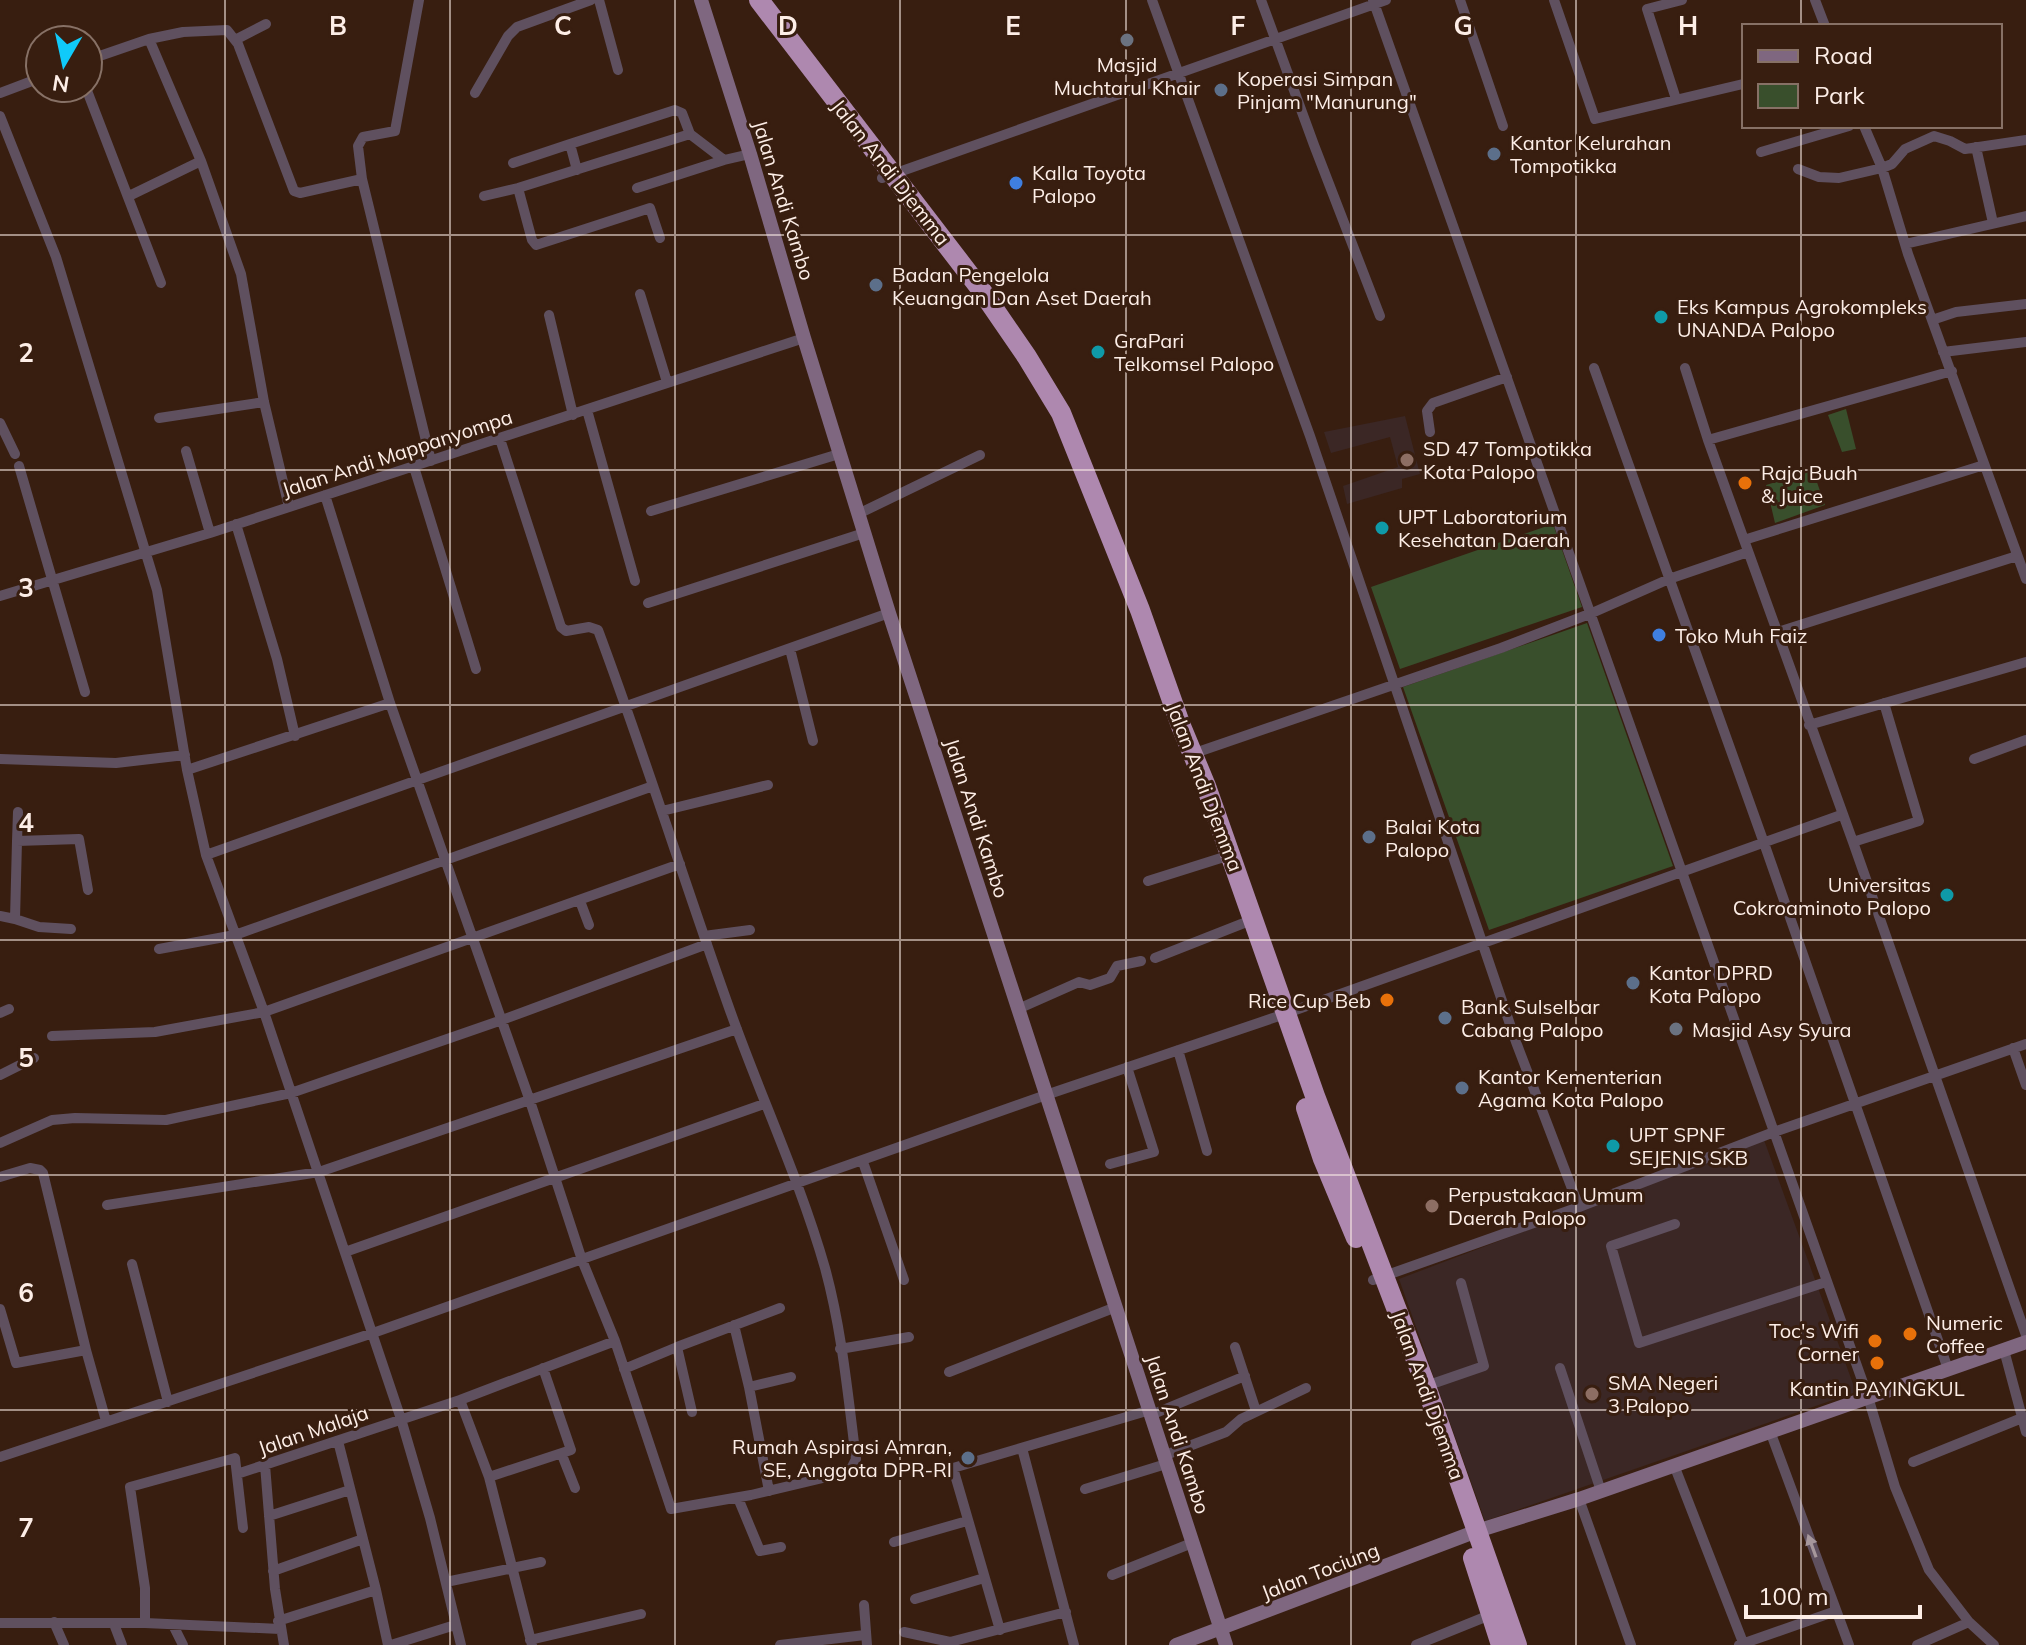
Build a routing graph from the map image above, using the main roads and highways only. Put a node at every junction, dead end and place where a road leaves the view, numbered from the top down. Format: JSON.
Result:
{"nodes":[{"id":1,"x":746,"y":0,"type":"edge"},
{"id":2,"x":759,"y":0,"type":"edge"},
{"id":3,"x":888,"y":176,"type":"junction"},
{"id":4,"x":1188,"y":755,"type":"junction"},
{"id":5,"x":1281,"y":1014,"type":"junction"},
{"id":6,"x":1379,"y":1278,"type":"junction"},
{"id":7,"x":1472,"y":1533,"type":"junction"},
{"id":8,"x":1501,"y":1645,"type":"edge"},
{"id":9,"x":1517,"y":1645,"type":"edge"}],
"edges":[{"from":1,"to":3,"type":"highway","name":"Jalan Andi Djemma"},
{"from":2,"to":3,"type":"highway","name":"Jalan Andi Djemma"},
{"from":3,"to":4,"type":"highway","name":"Jalan Andi Djemma"},
{"from":4,"to":5,"type":"highway","name":"Jalan Andi Djemma"},
{"from":4,"to":5,"type":"highway","name":"Jalan Andi Djemma"},
{"from":5,"to":6,"type":"highway","name":"Jalan Andi Djemma"},
{"from":6,"to":7,"type":"highway","name":"Jalan Andi Djemma"},
{"from":6,"to":7,"type":"highway","name":"Jalan Andi Djemma"},
{"from":7,"to":8,"type":"highway","name":"Jalan Andi Djemma"},
{"from":7,"to":9,"type":"highway","name":"Jalan Andi Djemma"}]}
